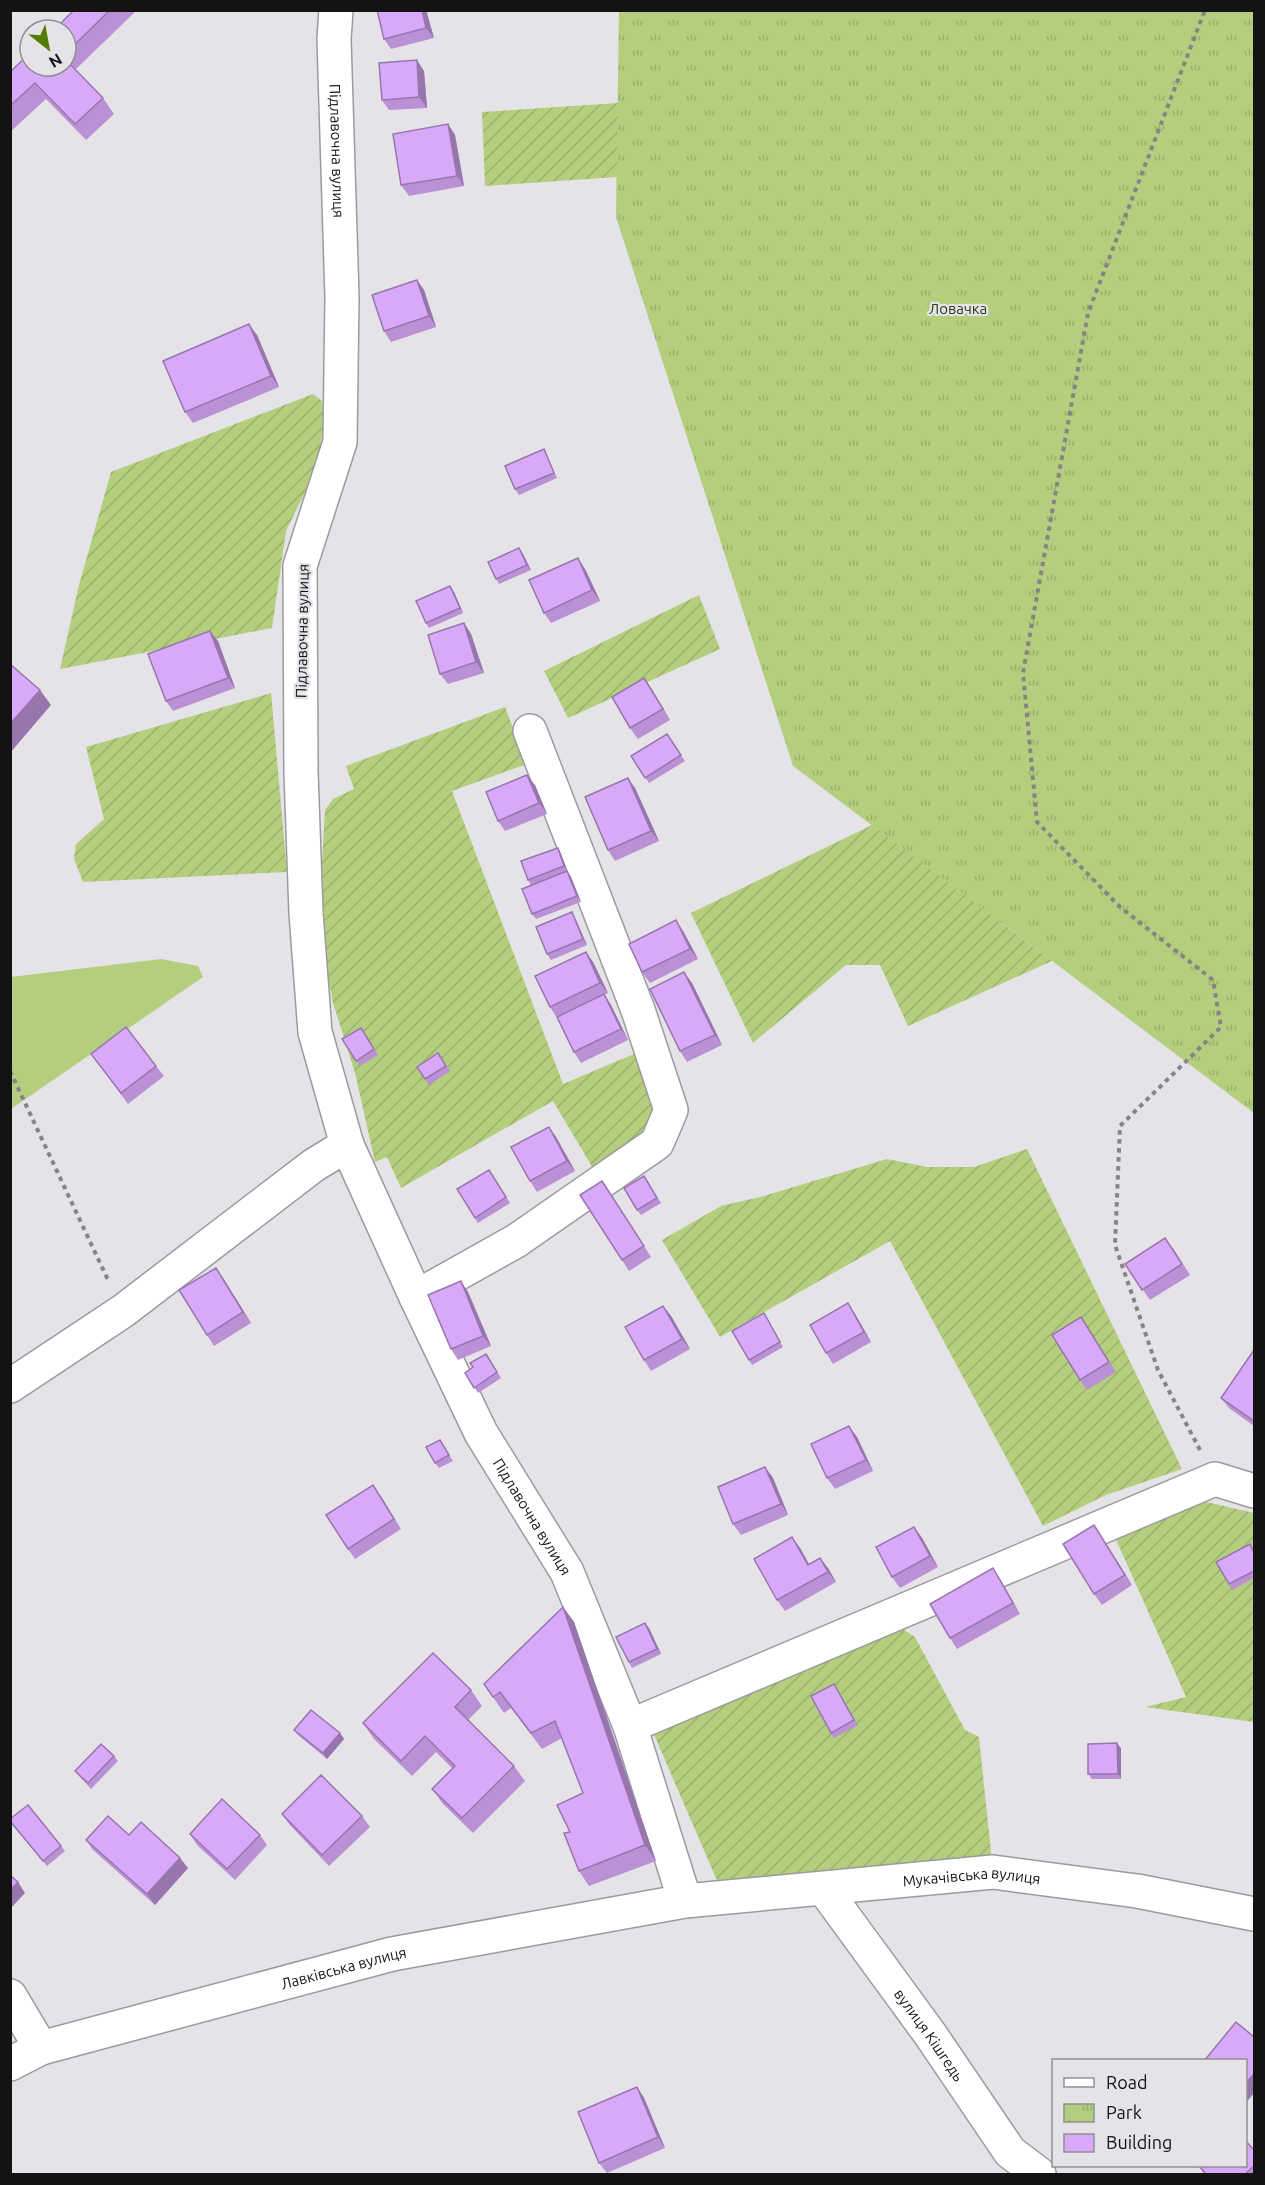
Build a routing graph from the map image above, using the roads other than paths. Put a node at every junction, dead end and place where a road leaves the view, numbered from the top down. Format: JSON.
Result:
{"nodes":[{"id":1,"x":336,"y":10,"type":"edge"},
{"id":2,"x":530,"y":731,"type":"dead end"},
{"id":3,"x":347,"y":1145,"type":"junction"},
{"id":4,"x":416,"y":1297,"type":"junction"},
{"id":5,"x":10,"y":1386,"type":"edge"},
{"id":6,"x":1254,"y":1491,"type":"edge"},
{"id":7,"x":630,"y":1726,"type":"junction"},
{"id":8,"x":824,"y":1889,"type":"junction"},
{"id":9,"x":685,"y":1901,"type":"junction"},
{"id":10,"x":1254,"y":1914,"type":"edge"},
{"id":11,"x":10,"y":1996,"type":"edge"},
{"id":12,"x":41,"y":2048,"type":"junction"},
{"id":13,"x":10,"y":2064,"type":"edge"},
{"id":14,"x":1007,"y":2163,"type":"edge"},
{"id":15,"x":1039,"y":2175,"type":"edge"}],
"edges":[{"from":1,"to":3,"type":"street","name":"Підлавочна вулиця"},
{"from":2,"to":4,"type":"street"},
{"from":3,"to":4,"type":"street","name":"Підлавочна вулиця"},
{"from":3,"to":5,"type":"street"},
{"from":4,"to":7,"type":"street","name":"Підлавочна вулиця"},
{"from":6,"to":7,"type":"street"},
{"from":7,"to":9,"type":"street","name":"Підлавочна вулиця"},
{"from":8,"to":9,"type":"street","name":"Мукачівська вулиця"},
{"from":8,"to":10,"type":"street","name":"Мукачівська вулиця"},
{"from":8,"to":14,"type":"street","name":"вулиця Кішгедь"},
{"from":9,"to":12,"type":"street","name":"Лавківська вулиця"},
{"from":11,"to":12,"type":"street"},
{"from":12,"to":13,"type":"street","name":"Лавківська вулиця"},
{"from":14,"to":15,"type":"street","name":"вулиця Кішгедь"}]}
